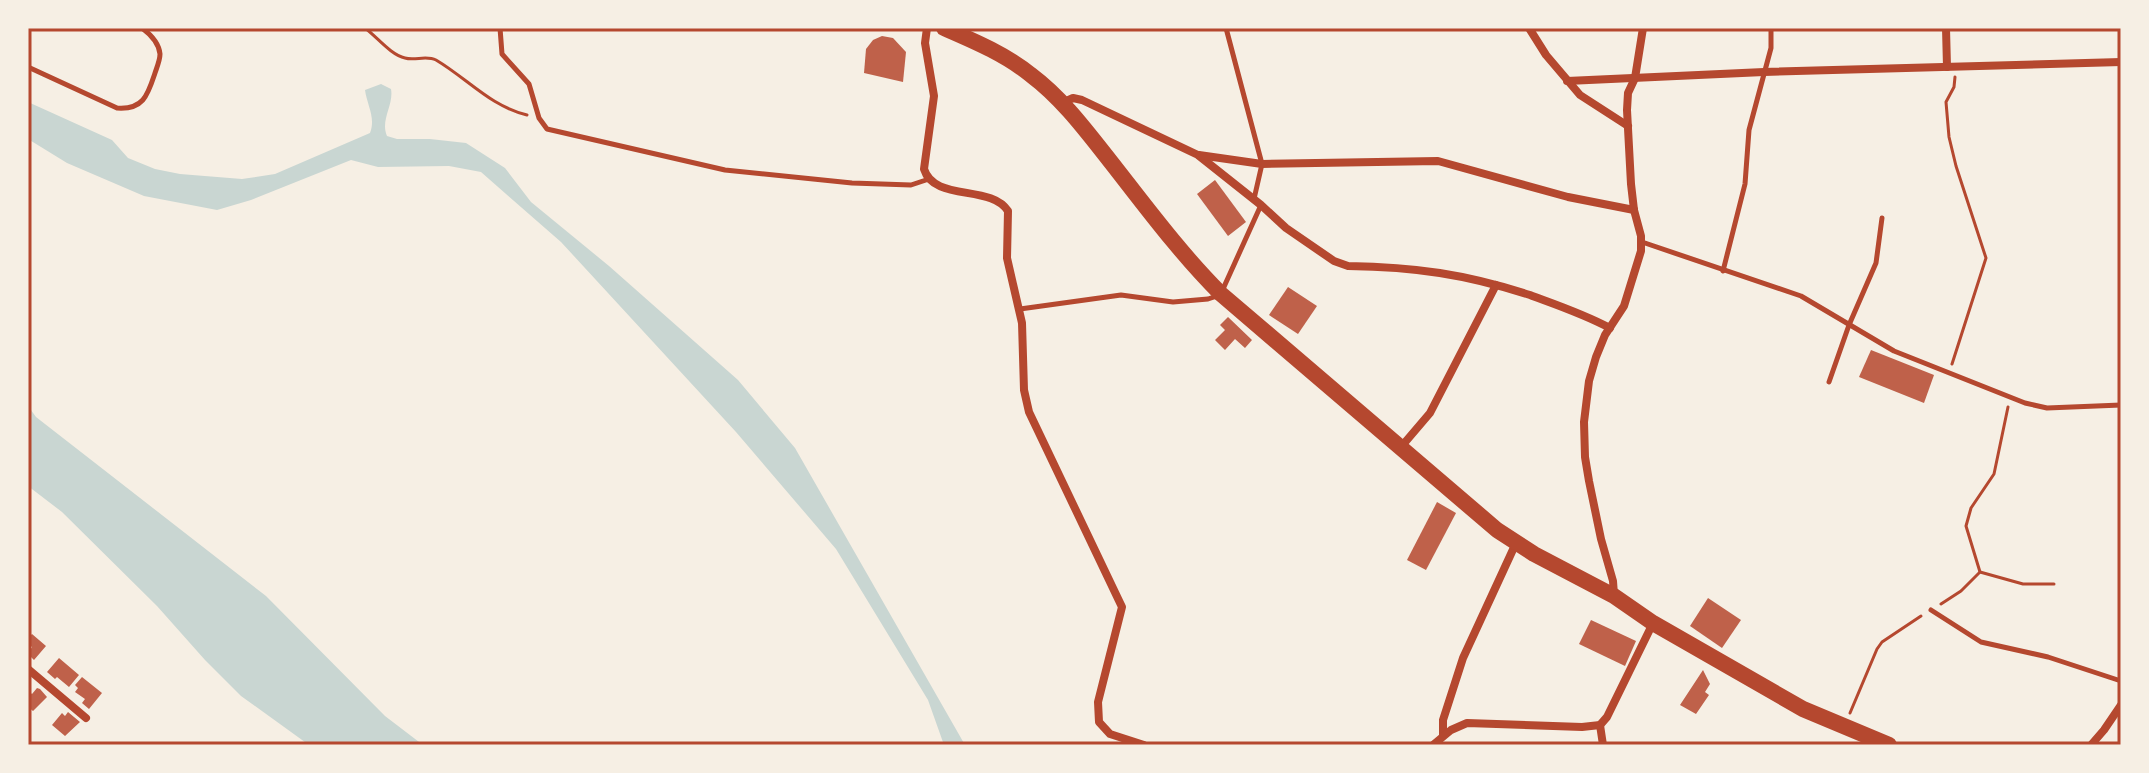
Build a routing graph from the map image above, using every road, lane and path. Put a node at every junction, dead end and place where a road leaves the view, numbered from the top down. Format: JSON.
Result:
{"nodes":[{"id":1,"x":142,"y":28,"type":"edge"},
{"id":2,"x":365,"y":28,"type":"edge"},
{"id":3,"x":500,"y":28,"type":"edge"},
{"id":4,"x":927,"y":28,"type":"edge"},
{"id":5,"x":944,"y":28,"type":"edge"},
{"id":6,"x":1226,"y":28,"type":"edge"},
{"id":7,"x":1529,"y":28,"type":"edge"},
{"id":8,"x":1643,"y":28,"type":"edge"},
{"id":9,"x":1771,"y":28,"type":"edge"},
{"id":10,"x":1946,"y":28,"type":"edge"},
{"id":11,"x":2121,"y":62,"type":"edge"},
{"id":12,"x":1952,"y":66,"type":"junction"},
{"id":13,"x":28,"y":67,"type":"edge"},
{"id":14,"x":1764,"y":72,"type":"junction"},
{"id":15,"x":1635,"y":78,"type":"junction"},
{"id":16,"x":1567,"y":81,"type":"junction"},
{"id":17,"x":1062,"y":103,"type":"junction"},
{"id":18,"x":539,"y":118,"type":"junction"},
{"id":19,"x":1628,"y":126,"type":"junction"},
{"id":20,"x":1198,"y":155,"type":"junction"},
{"id":21,"x":1262,"y":164,"type":"junction"},
{"id":22,"x":929,"y":179,"type":"junction"},
{"id":23,"x":1258,"y":202,"type":"junction"},
{"id":24,"x":1634,"y":210,"type":"junction"},
{"id":25,"x":1882,"y":218,"type":"dead end"},
{"id":26,"x":1642,"y":242,"type":"junction"},
{"id":27,"x":1723,"y":271,"type":"junction"},
{"id":28,"x":1496,"y":285,"type":"junction"},
{"id":29,"x":1221,"y":294,"type":"junction"},
{"id":30,"x":1020,"y":309,"type":"junction"},
{"id":31,"x":1849,"y":325,"type":"junction"},
{"id":32,"x":1610,"y":328,"type":"junction"},
{"id":33,"x":1950,"y":372,"type":"junction"},
{"id":34,"x":1829,"y":382,"type":"dead end"},
{"id":35,"x":2010,"y":397,"type":"junction"},
{"id":36,"x":2121,"y":405,"type":"edge"},
{"id":37,"x":1400,"y":448,"type":"junction"},
{"id":38,"x":1516,"y":543,"type":"junction"},
{"id":39,"x":1980,"y":572,"type":"dead end"},
{"id":40,"x":1614,"y":596,"type":"junction"},
{"id":41,"x":1931,"y":610,"type":"dead end"},
{"id":42,"x":1653,"y":623,"type":"junction"},
{"id":43,"x":28,"y":669,"type":"edge"},
{"id":44,"x":2121,"y":681,"type":"edge"},
{"id":45,"x":2121,"y":705,"type":"edge"},
{"id":46,"x":86,"y":718,"type":"dead end"},
{"id":47,"x":1600,"y":725,"type":"junction"},
{"id":48,"x":1443,"y":735,"type":"junction"},
{"id":49,"x":1886,"y":744,"type":"edge"},
{"id":50,"x":1144,"y":745,"type":"edge"},
{"id":51,"x":1433,"y":745,"type":"edge"},
{"id":52,"x":1603,"y":745,"type":"edge"},
{"id":53,"x":2091,"y":745,"type":"edge"}],
"edges":[{"from":1,"to":13,"type":"lane"},
{"from":2,"to":18,"type":"path"},
{"from":3,"to":18,"type":"lane"},
{"from":4,"to":22,"type":"street"},
{"from":5,"to":17,"type":"main road"},
{"from":6,"to":21,"type":"lane"},
{"from":7,"to":16,"type":"street"},
{"from":8,"to":15,"type":"street"},
{"from":9,"to":14,"type":"lane"},
{"from":10,"to":12,"type":"street"},
{"from":11,"to":12,"type":"street"},
{"from":12,"to":14,"type":"street"},
{"from":12,"to":33,"type":"path"},
{"from":14,"to":15,"type":"street"},
{"from":14,"to":27,"type":"lane"},
{"from":15,"to":16,"type":"street"},
{"from":15,"to":19,"type":"street"},
{"from":16,"to":19,"type":"street"},
{"from":17,"to":20,"type":"street"},
{"from":17,"to":29,"type":"main road"},
{"from":18,"to":22,"type":"lane"},
{"from":19,"to":24,"type":"street"},
{"from":20,"to":21,"type":"street"},
{"from":20,"to":23,"type":"street"},
{"from":21,"to":23,"type":"lane"},
{"from":21,"to":24,"type":"street"},
{"from":22,"to":30,"type":"street"},
{"from":23,"to":28,"type":"street"},
{"from":23,"to":29,"type":"lane"},
{"from":24,"to":26,"type":"street"},
{"from":25,"to":31,"type":"lane"},
{"from":26,"to":27,"type":"lane"},
{"from":26,"to":32,"type":"street"},
{"from":27,"to":31,"type":"lane"},
{"from":28,"to":32,"type":"street"},
{"from":28,"to":37,"type":"street"},
{"from":29,"to":30,"type":"lane"},
{"from":29,"to":37,"type":"main road"},
{"from":30,"to":50,"type":"street"},
{"from":31,"to":33,"type":"lane"},
{"from":31,"to":34,"type":"lane"},
{"from":32,"to":40,"type":"street"},
{"from":33,"to":35,"type":"lane"},
{"from":35,"to":36,"type":"lane"},
{"from":35,"to":39,"type":"path"},
{"from":37,"to":38,"type":"main road"},
{"from":38,"to":40,"type":"main road"},
{"from":38,"to":48,"type":"street"},
{"from":40,"to":42,"type":"main road"},
{"from":41,"to":44,"type":"lane"},
{"from":42,"to":47,"type":"street"},
{"from":42,"to":49,"type":"main road"},
{"from":43,"to":46,"type":"street"},
{"from":45,"to":53,"type":"street"},
{"from":47,"to":48,"type":"street"},
{"from":47,"to":52,"type":"street"},
{"from":48,"to":51,"type":"street"}]}
